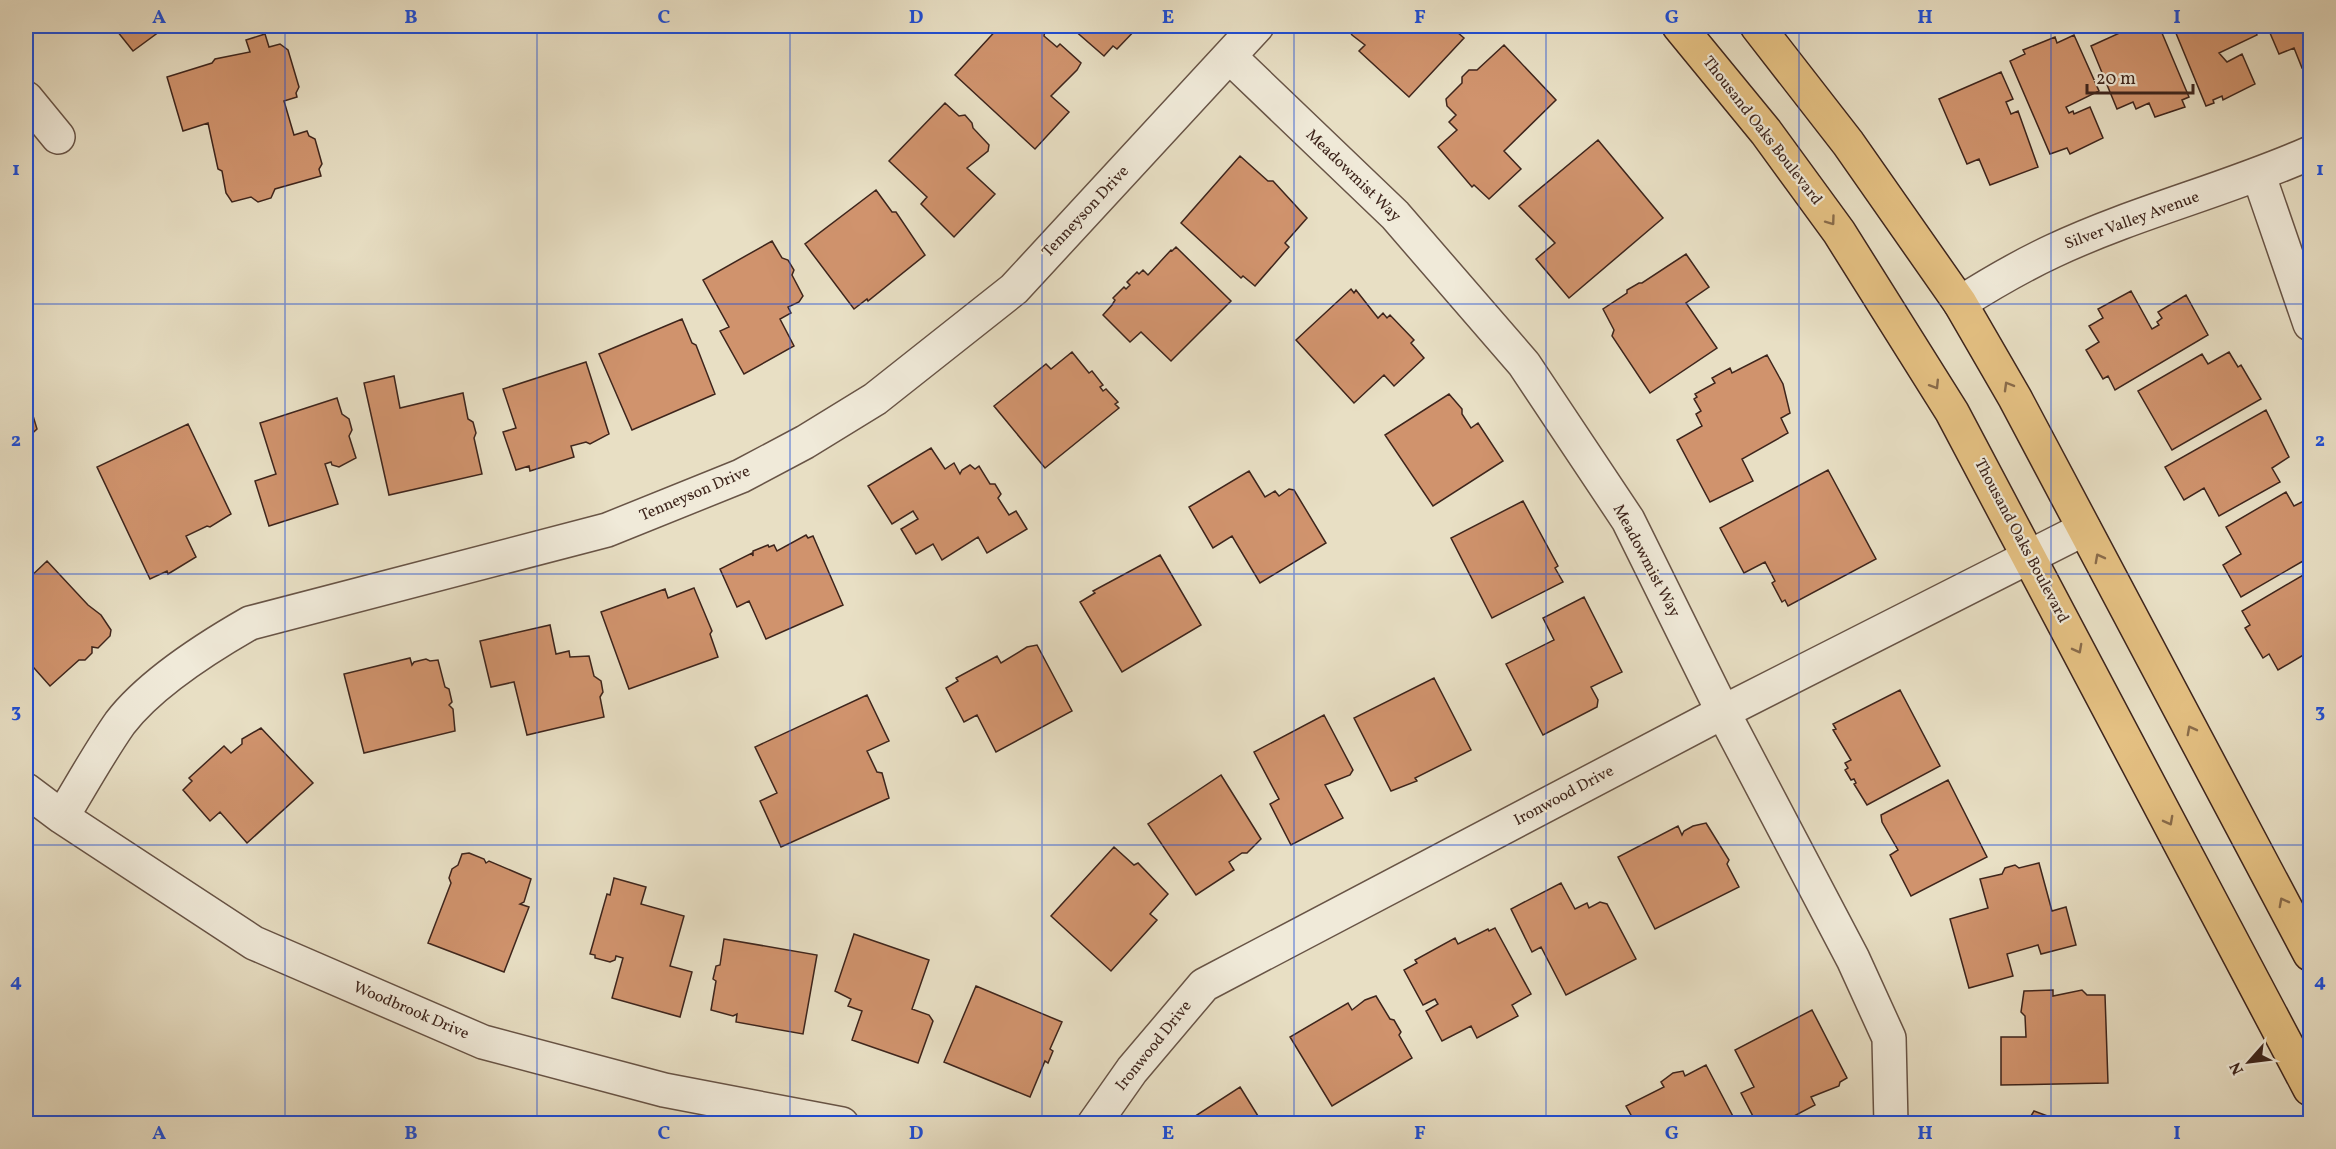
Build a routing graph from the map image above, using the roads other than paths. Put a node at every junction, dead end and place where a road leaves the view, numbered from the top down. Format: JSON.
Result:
{"nodes":[{"id":1,"x":1257,"y":26,"type":"edge"},
{"id":2,"x":1679,"y":26,"type":"edge"},
{"id":3,"x":1756,"y":26,"type":"edge"},
{"id":4,"x":1230,"y":57,"type":"junction"},
{"id":5,"x":26,"y":98,"type":"edge"},
{"id":6,"x":58,"y":137,"type":"dead end"},
{"id":7,"x":2310,"y":153,"type":"edge"},
{"id":8,"x":2259,"y":176,"type":"junction"},
{"id":9,"x":1960,"y":303,"type":"junction"},
{"id":10,"x":2310,"y":324,"type":"edge"},
{"id":11,"x":2084,"y":529,"type":"junction"},
{"id":12,"x":2029,"y":556,"type":"junction"},
{"id":13,"x":1723,"y":712,"type":"junction"},
{"id":14,"x":26,"y":790,"type":"edge"},
{"id":15,"x":62,"y":817,"type":"junction"},
{"id":16,"x":2310,"y":954,"type":"edge"},
{"id":17,"x":2310,"y":1089,"type":"edge"},
{"id":18,"x":842,"y":1124,"type":"edge"},
{"id":19,"x":1094,"y":1124,"type":"edge"},
{"id":20,"x":1892,"y":1124,"type":"edge"}],
"edges":[{"from":1,"to":4,"type":"street","name":"Tenneyson Drive"},
{"from":2,"to":12,"type":"main road","name":"Thousand Oaks Boulevard","one_way":true},
{"from":3,"to":9,"type":"main road"},
{"from":4,"to":13,"type":"street","name":"Meadowmist Way"},
{"from":4,"to":15,"type":"street","name":"Tenneyson Drive"},
{"from":5,"to":6,"type":"street"},
{"from":7,"to":8,"type":"street","name":"Silver Valley Avenue"},
{"from":8,"to":9,"type":"street","name":"Silver Valley Avenue"},
{"from":8,"to":10,"type":"street"},
{"from":11,"to":9,"type":"main road","one_way":true},
{"from":11,"to":12,"type":"street","name":"Ironwood Drive"},
{"from":16,"to":11,"type":"main road","one_way":true},
{"from":12,"to":13,"type":"street","name":"Ironwood Drive"},
{"from":12,"to":17,"type":"main road","name":"Thousand Oaks Boulevard","one_way":true},
{"from":13,"to":19,"type":"street","name":"Ironwood Drive"},
{"from":13,"to":20,"type":"street","name":"Meadowmist Way"},
{"from":14,"to":15,"type":"street","name":"Woodbrook Drive"},
{"from":15,"to":18,"type":"street","name":"Woodbrook Drive"}]}
